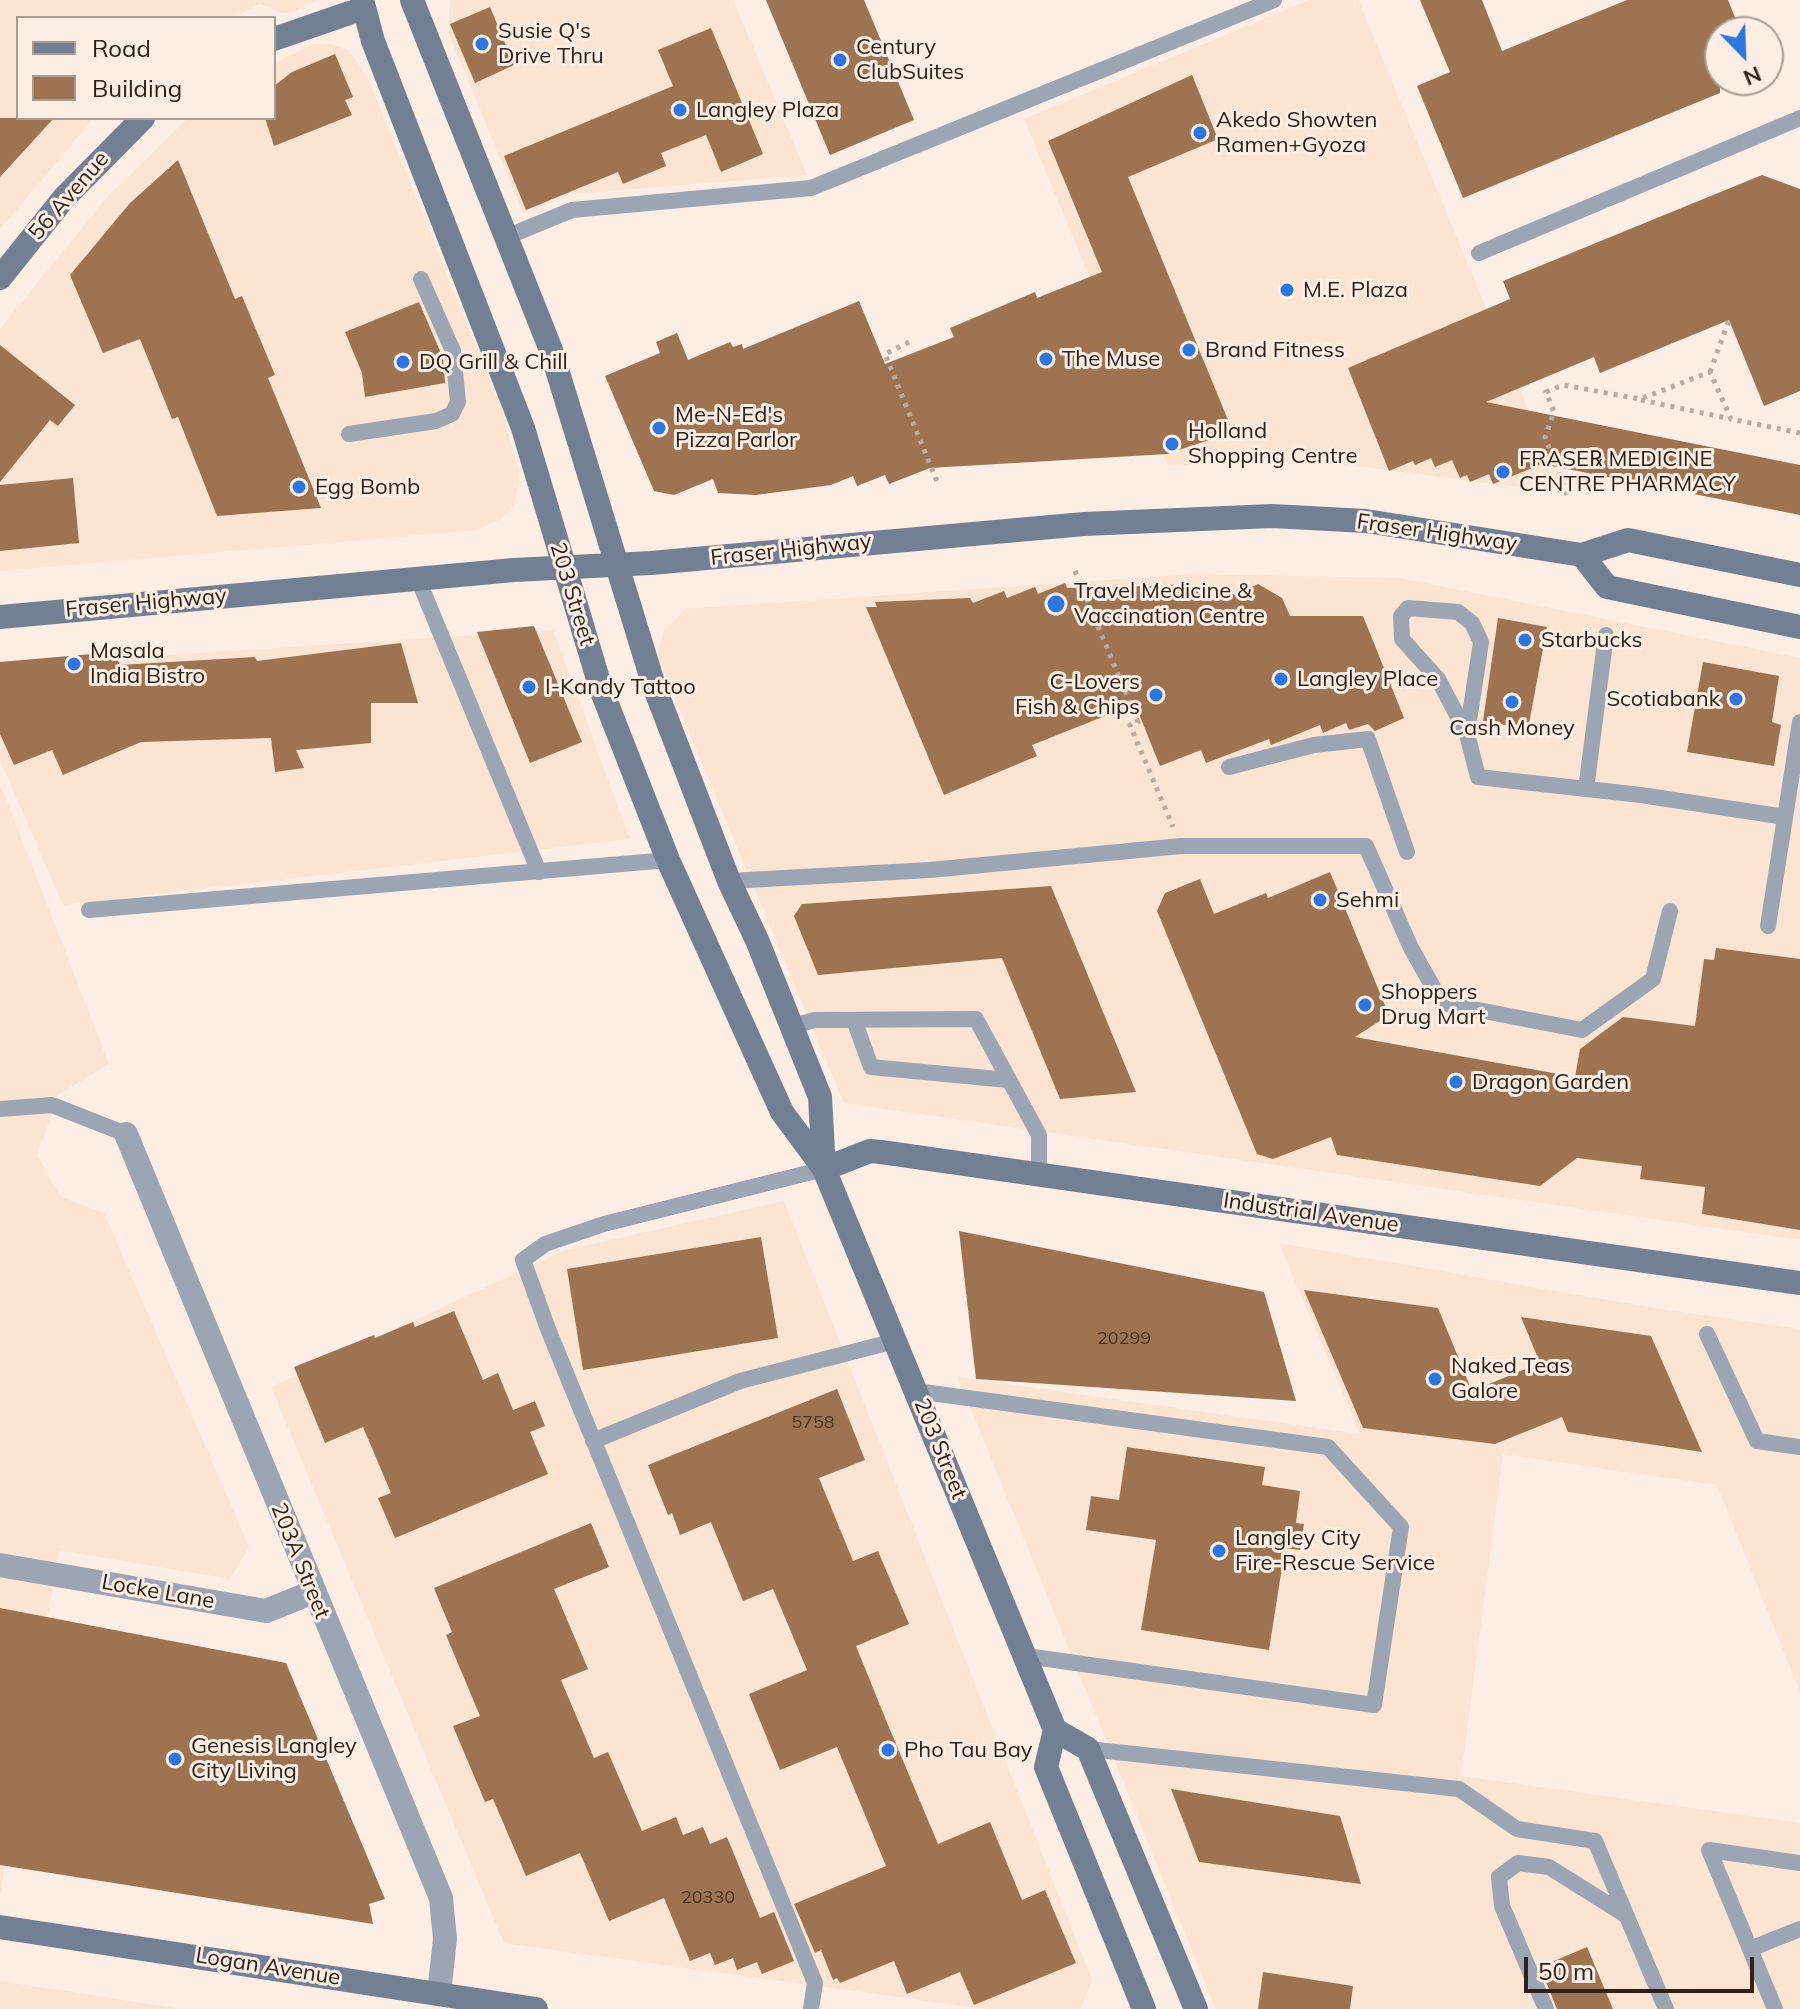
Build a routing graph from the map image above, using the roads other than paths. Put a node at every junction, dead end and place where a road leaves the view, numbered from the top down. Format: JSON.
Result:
{"nodes":[{"id":1,"x":1274,"y":0,"type":"edge"},
{"id":2,"x":415,"y":2,"type":"edge"},
{"id":3,"x":363,"y":4,"type":"edge"},
{"id":4,"x":276,"y":38,"type":"edge"},
{"id":5,"x":1800,"y":118,"type":"edge"},
{"id":6,"x":141,"y":120,"type":"edge"},
{"id":7,"x":506,"y":237,"type":"junction"},
{"id":8,"x":1479,"y":253,"type":"dead end"},
{"id":9,"x":0,"y":278,"type":"edge"},
{"id":10,"x":421,"y":279,"type":"dead end"},
{"id":11,"x":349,"y":434,"type":"dead end"},
{"id":12,"x":1582,"y":555,"type":"junction"},
{"id":13,"x":616,"y":565,"type":"junction"},
{"id":14,"x":566,"y":567,"type":"junction"},
{"id":15,"x":1800,"y":575,"type":"edge"},
{"id":16,"x":418,"y":579,"type":"junction"},
{"id":17,"x":0,"y":617,"type":"edge"},
{"id":18,"x":1800,"y":627,"type":"edge"},
{"id":19,"x":1606,"y":635,"type":"dead end"},
{"id":20,"x":1800,"y":722,"type":"edge"},
{"id":21,"x":1467,"y":734,"type":"junction"},
{"id":22,"x":1229,"y":767,"type":"dead end"},
{"id":23,"x":1586,"y":789,"type":"junction"},
{"id":24,"x":1785,"y":817,"type":"junction"},
{"id":25,"x":1407,"y":852,"type":"dead end"},
{"id":26,"x":668,"y":860,"type":"junction"},
{"id":27,"x":539,"y":872,"type":"junction"},
{"id":28,"x":729,"y":881,"type":"junction"},
{"id":29,"x":89,"y":910,"type":"dead end"},
{"id":30,"x":1670,"y":911,"type":"dead end"},
{"id":31,"x":1768,"y":926,"type":"dead end"},
{"id":32,"x":854,"y":1020,"type":"junction"},
{"id":33,"x":792,"y":1026,"type":"junction"},
{"id":34,"x":1008,"y":1080,"type":"junction"},
{"id":35,"x":0,"y":1109,"type":"edge"},
{"id":36,"x":126,"y":1134,"type":"joint"},
{"id":37,"x":824,"y":1169,"type":"junction"},
{"id":38,"x":1039,"y":1174,"type":"junction"},
{"id":39,"x":1800,"y":1283,"type":"edge"},
{"id":40,"x":1707,"y":1334,"type":"dead end"},
{"id":41,"x":895,"y":1341,"type":"junction"},
{"id":42,"x":916,"y":1391,"type":"junction"},
{"id":43,"x":593,"y":1441,"type":"junction"},
{"id":44,"x":1800,"y":1447,"type":"edge"},
{"id":45,"x":0,"y":1565,"type":"edge"},
{"id":46,"x":313,"y":1592,"type":"junction"},
{"id":47,"x":1026,"y":1656,"type":"junction"},
{"id":48,"x":1055,"y":1730,"type":"junction"},
{"id":49,"x":1088,"y":1749,"type":"junction"},
{"id":50,"x":1800,"y":1863,"type":"edge"},
{"id":51,"x":1627,"y":1916,"type":"junction"},
{"id":52,"x":0,"y":1927,"type":"edge"},
{"id":53,"x":1800,"y":1929,"type":"edge"},
{"id":54,"x":1750,"y":1949,"type":"junction"},
{"id":55,"x":439,"y":1993,"type":"junction"},
{"id":56,"x":1138,"y":2005,"type":"edge"},
{"id":57,"x":536,"y":2009,"type":"edge"},
{"id":58,"x":811,"y":2009,"type":"edge"},
{"id":59,"x":1196,"y":2009,"type":"edge"},
{"id":60,"x":1546,"y":2009,"type":"edge"},
{"id":61,"x":1666,"y":2009,"type":"edge"},
{"id":62,"x":1775,"y":2009,"type":"edge"}],
"edges":[{"from":1,"to":7,"type":"lane"},
{"from":2,"to":7,"type":"main road","name":"203 Street"},
{"from":3,"to":4,"type":"main road"},
{"from":3,"to":14,"type":"main road","name":"203 Street"},
{"from":5,"to":8,"type":"lane"},
{"from":6,"to":9,"type":"main road","name":"56 Avenue"},
{"from":7,"to":13,"type":"main road","name":"203 Street"},
{"from":10,"to":11,"type":"lane"},
{"from":12,"to":13,"type":"main road","name":"Fraser Highway"},
{"from":12,"to":15,"type":"main road","name":"Fraser Highway"},
{"from":12,"to":18,"type":"main road"},
{"from":13,"to":14,"type":"main road","name":"Fraser Highway"},
{"from":13,"to":28,"type":"main road","name":"203 Street"},
{"from":14,"to":16,"type":"main road","name":"Fraser Highway"},
{"from":14,"to":26,"type":"main road","name":"203 Street"},
{"from":16,"to":17,"type":"main road","name":"Fraser Highway"},
{"from":16,"to":27,"type":"lane"},
{"from":19,"to":23,"type":"lane"},
{"from":20,"to":24,"type":"lane"},
{"from":21,"to":21,"type":"lane"},
{"from":21,"to":23,"type":"lane"},
{"from":22,"to":25,"type":"lane"},
{"from":23,"to":24,"type":"lane"},
{"from":24,"to":31,"type":"lane"},
{"from":26,"to":27,"type":"lane"},
{"from":26,"to":37,"type":"main road","name":"203 Street"},
{"from":27,"to":29,"type":"lane"},
{"from":28,"to":30,"type":"lane"},
{"from":28,"to":33,"type":"main road","name":"203 Street"},
{"from":32,"to":33,"type":"lane"},
{"from":32,"to":34,"type":"lane"},
{"from":32,"to":34,"type":"lane"},
{"from":33,"to":37,"type":"main road","name":"203 Street"},
{"from":34,"to":38,"type":"lane"},
{"from":35,"to":36,"type":"lane"},
{"from":36,"to":46,"type":"street","name":"203A Street"},
{"from":37,"to":38,"type":"main road","name":"Industrial Avenue"},
{"from":37,"to":41,"type":"main road","name":"203 Street"},
{"from":37,"to":43,"type":"lane"},
{"from":38,"to":39,"type":"main road","name":"Industrial Avenue"},
{"from":40,"to":44,"type":"lane"},
{"from":41,"to":42,"type":"main road","name":"203 Street"},
{"from":41,"to":43,"type":"lane"},
{"from":42,"to":47,"type":"main road","name":"203 Street"},
{"from":42,"to":47,"type":"lane"},
{"from":43,"to":58,"type":"lane"},
{"from":45,"to":46,"type":"street","name":"Locke Lane"},
{"from":46,"to":55,"type":"street","name":"203A Street"},
{"from":47,"to":48,"type":"main road","name":"203 Street"},
{"from":48,"to":49,"type":"main road"},
{"from":48,"to":56,"type":"main road"},
{"from":49,"to":51,"type":"lane"},
{"from":49,"to":59,"type":"main road"},
{"from":50,"to":54,"type":"lane"},
{"from":51,"to":60,"type":"lane"},
{"from":51,"to":61,"type":"lane"},
{"from":52,"to":55,"type":"main road","name":"Logan Avenue"},
{"from":53,"to":54,"type":"lane"},
{"from":54,"to":62,"type":"lane"},
{"from":55,"to":57,"type":"main road","name":"Logan Avenue"}]}
